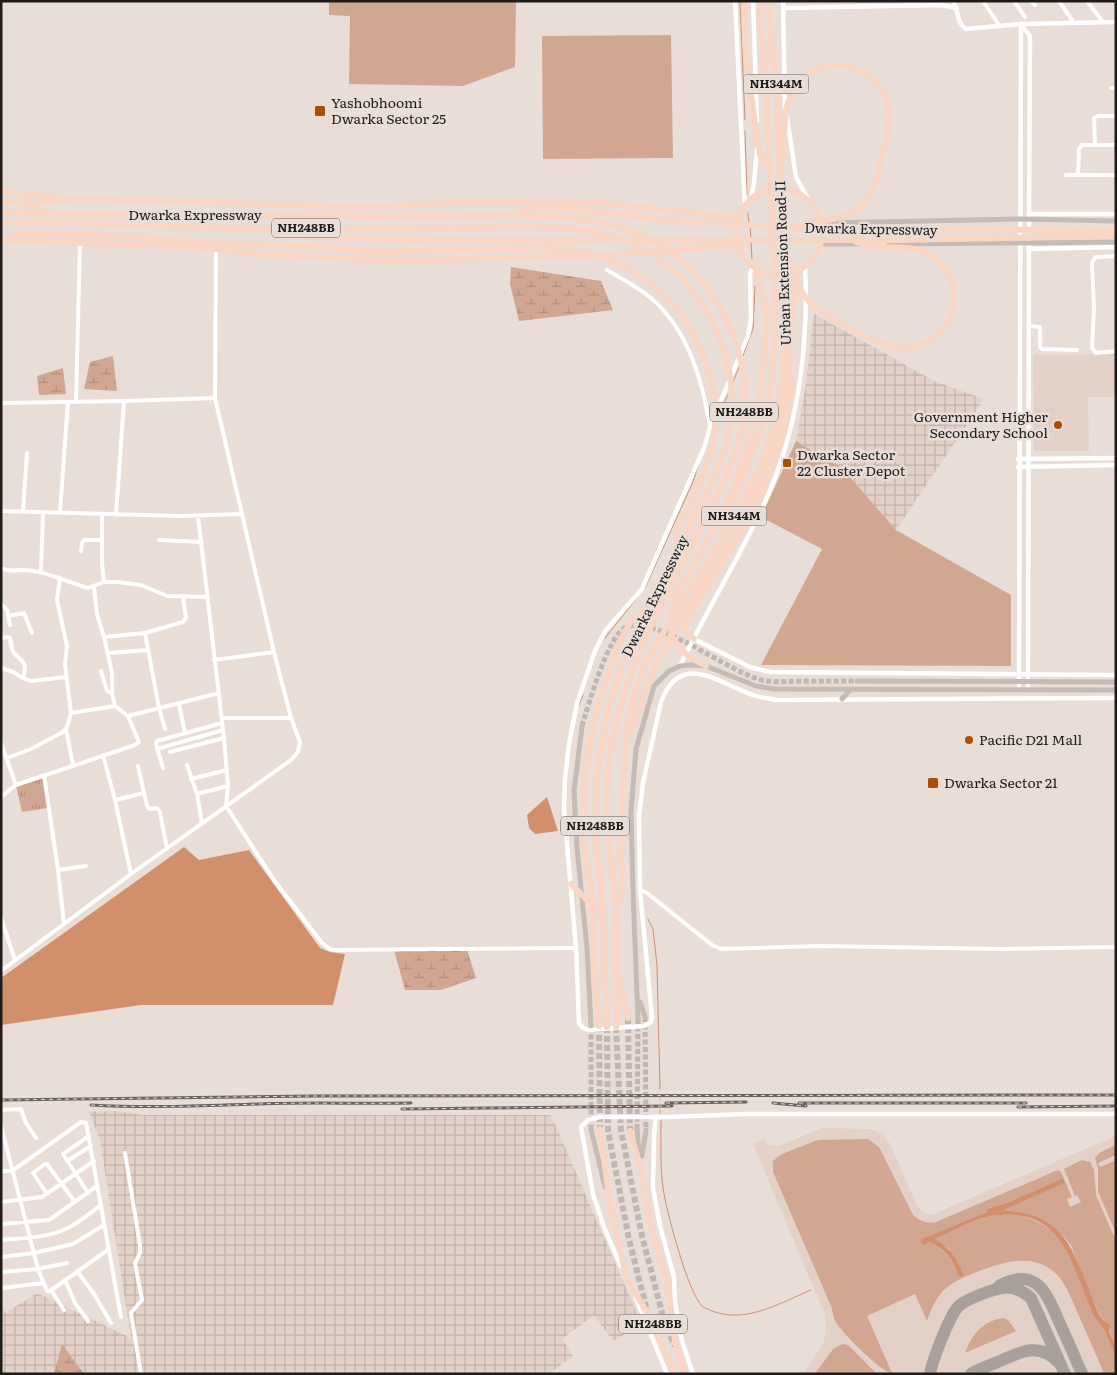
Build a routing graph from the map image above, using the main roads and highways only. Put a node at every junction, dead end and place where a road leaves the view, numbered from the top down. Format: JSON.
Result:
{"nodes":[{"id":1,"x":744,"y":1,"type":"edge"},
{"id":2,"x":760,"y":1,"type":"edge"},
{"id":3,"x":769,"y":1,"type":"edge"},
{"id":4,"x":775,"y":1,"type":"edge"},
{"id":5,"x":770,"y":15,"type":"junction"},
{"id":6,"x":780,"y":167,"type":"junction"},
{"id":7,"x":770,"y":168,"type":"junction"},
{"id":8,"x":1,"y":190,"type":"edge"},
{"id":9,"x":1,"y":197,"type":"edge"},
{"id":10,"x":80,"y":198,"type":"junction"},
{"id":11,"x":1,"y":202,"type":"edge"},
{"id":12,"x":1,"y":213,"type":"edge"},
{"id":13,"x":46,"y":213,"type":"junction"},
{"id":14,"x":509,"y":216,"type":"junction"},
{"id":15,"x":738,"y":218,"type":"junction"},
{"id":16,"x":1116,"y":221,"type":"edge"},
{"id":17,"x":1,"y":222,"type":"edge"},
{"id":18,"x":821,"y":223,"type":"junction"},
{"id":19,"x":264,"y":227,"type":"junction"},
{"id":20,"x":787,"y":227,"type":"junction"},
{"id":21,"x":1116,"y":230,"type":"edge"},
{"id":22,"x":1116,"y":236,"type":"edge"},
{"id":23,"x":851,"y":240,"type":"junction"},
{"id":24,"x":3,"y":241,"type":"edge"},
{"id":25,"x":1116,"y":242,"type":"edge"},
{"id":26,"x":738,"y":244,"type":"junction"},
{"id":27,"x":820,"y":244,"type":"junction"},
{"id":28,"x":783,"y":248,"type":"junction"},
{"id":29,"x":754,"y":267,"type":"junction"},
{"id":30,"x":798,"y":271,"type":"junction"},
{"id":31,"x":786,"y":312,"type":"junction"},
{"id":32,"x":724,"y":514,"type":"junction"},
{"id":33,"x":678,"y":548,"type":"junction"},
{"id":34,"x":680,"y":588,"type":"junction"},
{"id":35,"x":672,"y":615,"type":"junction"},
{"id":36,"x":683,"y":620,"type":"junction"},
{"id":37,"x":694,"y":639,"type":"road end"},
{"id":38,"x":706,"y":666,"type":"junction"},
{"id":39,"x":857,"y":681,"type":"tunnel mouth"},
{"id":40,"x":1116,"y":682,"type":"edge"},
{"id":41,"x":850,"y":690,"type":"junction"},
{"id":42,"x":1116,"y":690,"type":"edge"},
{"id":43,"x":842,"y":699,"type":"road end"},
{"id":44,"x":582,"y":726,"type":"tunnel mouth"},
{"id":45,"x":627,"y":741,"type":"junction"},
{"id":46,"x":571,"y":884,"type":"road end"},
{"id":47,"x":583,"y":895,"type":"junction"},
{"id":48,"x":593,"y":905,"type":"junction"},
{"id":49,"x":616,"y":907,"type":"junction"},
{"id":50,"x":603,"y":916,"type":"junction"},
{"id":51,"x":594,"y":963,"type":"junction"},
{"id":52,"x":604,"y":965,"type":"junction"},
{"id":53,"x":616,"y":965,"type":"junction"},
{"id":54,"x":637,"y":995,"type":"junction"},
{"id":55,"x":645,"y":1017,"type":"tunnel mouth"},
{"id":56,"x":628,"y":1018,"type":"tunnel mouth"},
{"id":57,"x":638,"y":1019,"type":"tunnel mouth"},
{"id":58,"x":591,"y":1026,"type":"tunnel mouth"},
{"id":59,"x":599,"y":1026,"type":"tunnel mouth"},
{"id":60,"x":607,"y":1027,"type":"tunnel mouth"},
{"id":61,"x":616,"y":1027,"type":"tunnel mouth"},
{"id":62,"x":591,"y":1129,"type":"tunnel mouth"},
{"id":63,"x":600,"y":1129,"type":"tunnel mouth"},
{"id":64,"x":638,"y":1129,"type":"tunnel mouth"},
{"id":65,"x":646,"y":1130,"type":"tunnel mouth"},
{"id":66,"x":630,"y":1131,"type":"tunnel mouth"},
{"id":67,"x":640,"y":1166,"type":"junction"},
{"id":68,"x":610,"y":1204,"type":"junction"},
{"id":69,"x":675,"y":1374,"type":"edge"},
{"id":70,"x":685,"y":1374,"type":"edge"}],
"edges":[{"from":1,"to":7,"type":"highway"},
{"from":2,"to":7,"type":"highway","name":"Urban Extension Road-II","number":"NH344M"},
{"from":3,"to":5,"type":"highway","name":"Urban Extension Road-II","number":"NH344M"},
{"from":4,"to":5,"type":"highway"},
{"from":5,"to":6,"type":"highway","name":"Urban Extension Road-II","number":"NH344M"},
{"from":6,"to":20,"type":"highway"},
{"from":6,"to":28,"type":"highway","name":"Urban Extension Road-II","number":"NH344M"},
{"from":7,"to":32,"type":"highway","name":"Urban Extension Road-II","number":"NH344M"},
{"from":8,"to":10,"type":"highway"},
{"from":9,"to":13,"type":"highway"},
{"from":10,"to":11,"type":"highway"},
{"from":10,"to":15,"type":"highway"},
{"from":12,"to":13,"type":"highway","name":"Dwarka Expressway","number":"NH248BB"},
{"from":13,"to":14,"type":"highway","name":"Dwarka Expressway","number":"NH248BB"},
{"from":14,"to":20,"type":"highway","name":"Dwarka Expressway"},
{"from":14,"to":49,"type":"highway","name":"Dwarka Expressway","number":"NH248BB"},
{"from":15,"to":18,"type":"highway"},
{"from":15,"to":26,"type":"highway"},
{"from":16,"to":18,"type":"main road"},
{"from":17,"to":19,"type":"highway","name":"Dwarka Expressway","number":"NH248BB"},
{"from":18,"to":27,"type":"highway"},
{"from":19,"to":23,"type":"highway","name":"Dwarka Expressway"},
{"from":19,"to":33,"type":"highway","name":"Dwarka Expressway","number":"NH248BB"},
{"from":20,"to":21,"type":"highway","name":"Dwarka Expressway"},
{"from":22,"to":23,"type":"highway","name":"Dwarka Expressway"},
{"from":23,"to":28,"type":"highway"},
{"from":24,"to":26,"type":"highway"},
{"from":24,"to":33,"type":"highway"},
{"from":25,"to":27,"type":"main road"},
{"from":26,"to":29,"type":"highway"},
{"from":27,"to":30,"type":"highway"},
{"from":28,"to":31,"type":"highway","name":"Urban Extension Road-II","number":"NH344M"},
{"from":29,"to":30,"type":"highway"},
{"from":29,"to":32,"type":"highway"},
{"from":30,"to":36,"type":"highway"},
{"from":31,"to":35,"type":"highway","name":"Urban Extension Road-II","number":"NH344M"},
{"from":31,"to":36,"type":"highway"},
{"from":32,"to":34,"type":"highway"},
{"from":33,"to":50,"type":"highway","name":"Dwarka Expressway","number":"NH248BB"},
{"from":34,"to":35,"type":"highway"},
{"from":34,"to":48,"type":"highway"},
{"from":35,"to":36,"type":"highway"},
{"from":35,"to":38,"type":"highway"},
{"from":35,"to":45,"type":"highway","name":"Urban Extension Road-II","number":"NH344M"},
{"from":36,"to":37,"type":"highway"},
{"from":36,"to":45,"type":"highway"},
{"from":38,"to":41,"type":"main road"},
{"from":38,"to":54,"type":"main road"},
{"from":39,"to":40,"type":"main road"},
{"from":41,"to":42,"type":"main road"},
{"from":41,"to":43,"type":"main road"},
{"from":44,"to":47,"type":"main road"},
{"from":45,"to":49,"type":"highway","name":"Urban Extension Road-II","number":"NH344M"},
{"from":46,"to":47,"type":"highway"},
{"from":47,"to":48,"type":"highway"},
{"from":47,"to":58,"type":"main road"},
{"from":48,"to":50,"type":"highway"},
{"from":48,"to":51,"type":"highway"},
{"from":49,"to":53,"type":"highway","number":"NH248BB"},
{"from":50,"to":52,"type":"highway","number":"NH248BB"},
{"from":51,"to":52,"type":"highway"},
{"from":51,"to":59,"type":"highway"},
{"from":52,"to":60,"type":"highway","number":"NH248BB"},
{"from":53,"to":56,"type":"highway"},
{"from":53,"to":61,"type":"highway","number":"NH248BB"},
{"from":54,"to":55,"type":"main road"},
{"from":54,"to":57,"type":"main road"},
{"from":62,"to":68,"type":"main road"},
{"from":63,"to":68,"type":"highway"},
{"from":64,"to":67,"type":"main road"},
{"from":65,"to":67,"type":"main road"},
{"from":66,"to":67,"type":"highway"},
{"from":67,"to":70,"type":"highway","number":"NH248BB"},
{"from":68,"to":69,"type":"highway","number":"NH248BB"}]}
